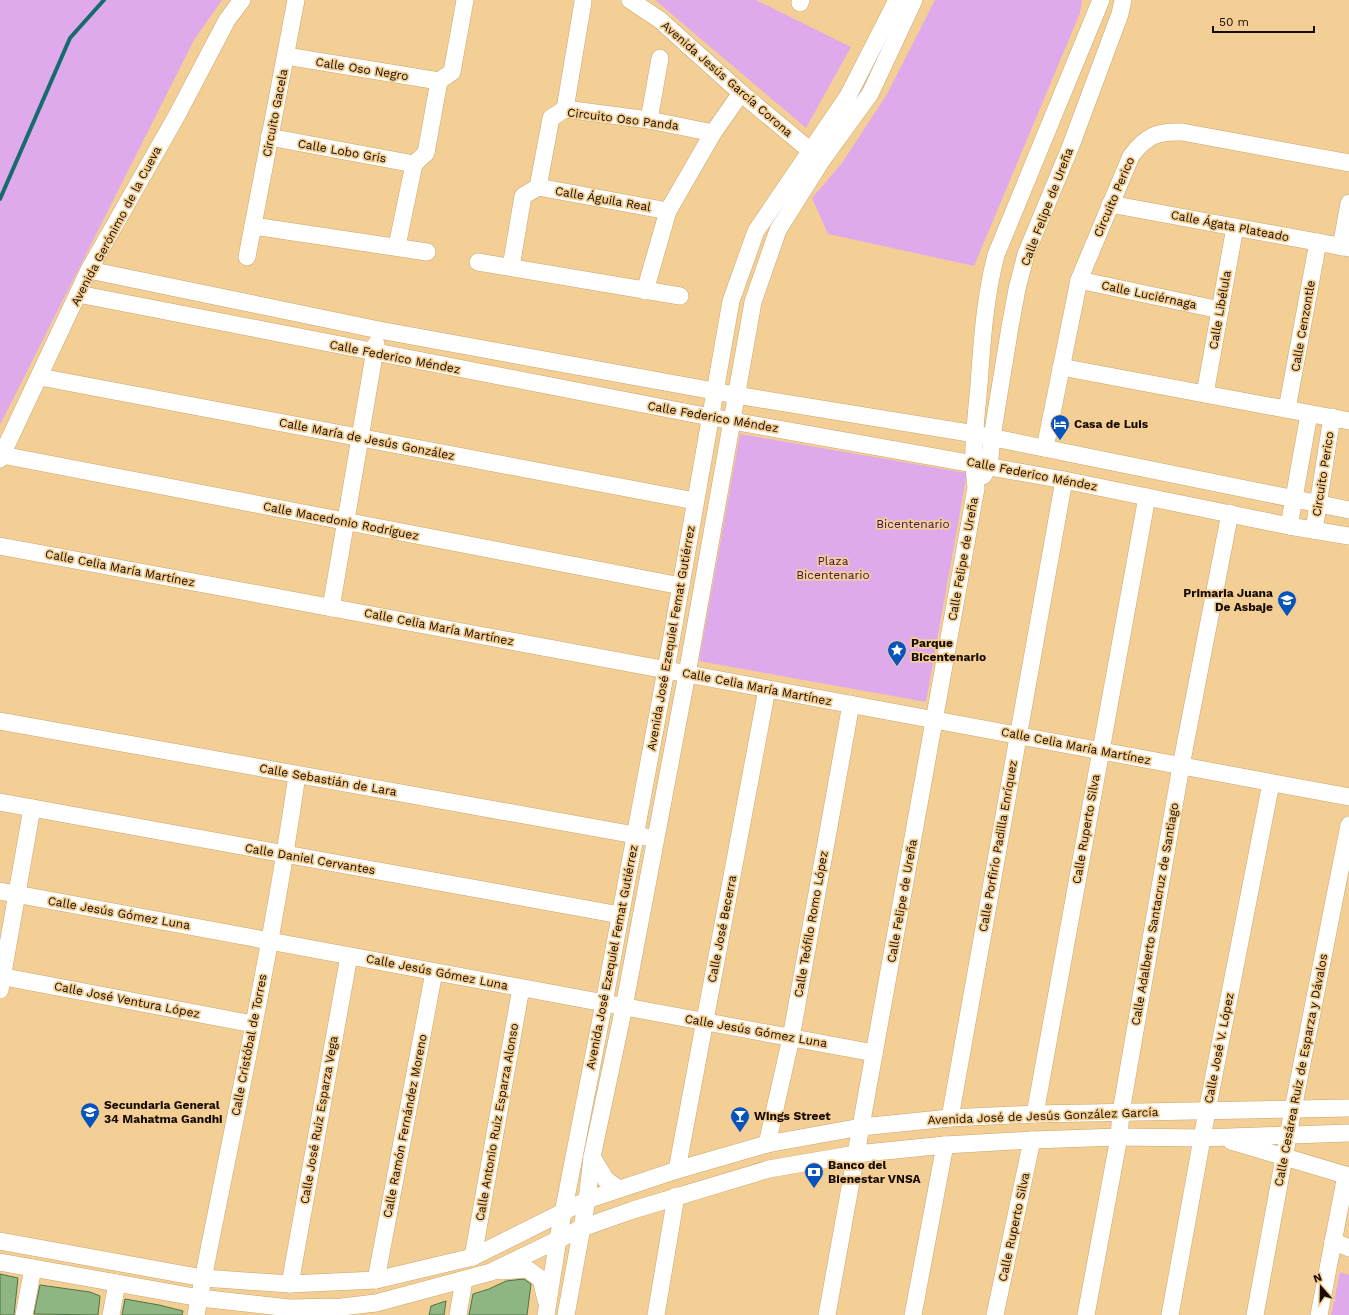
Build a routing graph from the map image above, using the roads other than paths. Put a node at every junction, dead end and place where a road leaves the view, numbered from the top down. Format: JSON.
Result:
{"nodes":[{"id":1,"x":242,"y":0,"type":"edge"},
{"id":2,"x":296,"y":0,"type":"edge"},
{"id":3,"x":464,"y":0,"type":"edge"},
{"id":4,"x":630,"y":0,"type":"edge"},
{"id":5,"x":897,"y":0,"type":"edge"},
{"id":6,"x":914,"y":0,"type":"edge"},
{"id":7,"x":1101,"y":0,"type":"edge"},
{"id":8,"x":1123,"y":0,"type":"edge"},
{"id":9,"x":583,"y":2,"type":"dead end"},
{"id":10,"x":286,"y":56,"type":"junction"},
{"id":11,"x":660,"y":58,"type":"dead end"},
{"id":12,"x":439,"y":81,"type":"junction"},
{"id":13,"x":741,"y":93,"type":"junction"},
{"id":14,"x":565,"y":109,"type":"junction"},
{"id":15,"x":649,"y":120,"type":"junction"},
{"id":16,"x":713,"y":133,"type":"junction"},
{"id":17,"x":269,"y":137,"type":"junction"},
{"id":18,"x":815,"y":156,"type":"junction"},
{"id":19,"x":1349,"y":163,"type":"edge"},
{"id":20,"x":414,"y":164,"type":"junction"},
{"id":21,"x":538,"y":187,"type":"junction"},
{"id":22,"x":1349,"y":203,"type":"edge"},
{"id":23,"x":1110,"y":204,"type":"junction"},
{"id":24,"x":668,"y":211,"type":"junction"},
{"id":25,"x":253,"y":226,"type":"junction"},
{"id":26,"x":1234,"y":227,"type":"junction"},
{"id":27,"x":1318,"y":242,"type":"junction"},
{"id":28,"x":397,"y":246,"type":"junction"},
{"id":29,"x":1345,"y":248,"type":"edge"},
{"id":30,"x":427,"y":252,"type":"dead end"},
{"id":31,"x":247,"y":257,"type":"dead end"},
{"id":32,"x":478,"y":262,"type":"dead end"},
{"id":33,"x":511,"y":268,"type":"junction"},
{"id":34,"x":89,"y":270,"type":"junction"},
{"id":35,"x":1079,"y":280,"type":"junction"},
{"id":36,"x":645,"y":291,"type":"junction"},
{"id":37,"x":78,"y":294,"type":"junction"},
{"id":38,"x":680,"y":296,"type":"dead end"},
{"id":39,"x":1220,"y":310,"type":"junction"},
{"id":40,"x":379,"y":330,"type":"junction"},
{"id":41,"x":375,"y":353,"type":"junction"},
{"id":42,"x":1061,"y":367,"type":"junction"},
{"id":43,"x":40,"y":377,"type":"junction"},
{"id":44,"x":715,"y":390,"type":"junction"},
{"id":45,"x":736,"y":394,"type":"junction"},
{"id":46,"x":1205,"y":394,"type":"junction"},
{"id":47,"x":1287,"y":409,"type":"junction"},
{"id":48,"x":1309,"y":414,"type":"junction"},
{"id":49,"x":710,"y":417,"type":"junction"},
{"id":50,"x":1332,"y":417,"type":"junction"},
{"id":51,"x":732,"y":421,"type":"junction"},
{"id":52,"x":1349,"y":421,"type":"edge"},
{"id":53,"x":975,"y":434,"type":"junction"},
{"id":54,"x":992,"y":437,"type":"junction"},
{"id":55,"x":360,"y":438,"type":"junction"},
{"id":56,"x":1045,"y":448,"type":"junction"},
{"id":57,"x":1,"y":457,"type":"edge"},
{"id":58,"x":973,"y":463,"type":"junction"},
{"id":59,"x":989,"y":467,"type":"junction"},
{"id":60,"x":1064,"y":480,"type":"junction"},
{"id":61,"x":976,"y":488,"type":"junction"},
{"id":62,"x":1147,"y":497,"type":"junction"},
{"id":63,"x":1294,"y":498,"type":"junction"},
{"id":64,"x":695,"y":501,"type":"junction"},
{"id":65,"x":1318,"y":504,"type":"junction"},
{"id":66,"x":1349,"y":510,"type":"edge"},
{"id":67,"x":1230,"y":513,"type":"junction"},
{"id":68,"x":346,"y":522,"type":"junction"},
{"id":69,"x":1289,"y":526,"type":"junction"},
{"id":70,"x":1314,"y":530,"type":"junction"},
{"id":71,"x":1349,"y":536,"type":"edge"},
{"id":72,"x":0,"y":546,"type":"edge"},
{"id":73,"x":681,"y":586,"type":"junction"},
{"id":74,"x":332,"y":608,"type":"junction"},
{"id":75,"x":666,"y":670,"type":"junction"},
{"id":76,"x":687,"y":674,"type":"junction"},
{"id":77,"x":767,"y":689,"type":"junction"},
{"id":78,"x":851,"y":704,"type":"junction"},
{"id":79,"x":935,"y":720,"type":"junction"},
{"id":80,"x":0,"y":721,"type":"edge"},
{"id":81,"x":1018,"y":735,"type":"junction"},
{"id":82,"x":1100,"y":751,"type":"junction"},
{"id":83,"x":1181,"y":766,"type":"junction"},
{"id":84,"x":297,"y":775,"type":"junction"},
{"id":85,"x":1271,"y":783,"type":"junction"},
{"id":86,"x":1349,"y":797,"type":"edge"},
{"id":87,"x":0,"y":802,"type":"edge"},
{"id":88,"x":32,"y":808,"type":"junction"},
{"id":89,"x":1349,"y":825,"type":"edge"},
{"id":90,"x":635,"y":835,"type":"junction"},
{"id":91,"x":656,"y":839,"type":"junction"},
{"id":92,"x":286,"y":854,"type":"junction"},
{"id":93,"x":0,"y":891,"type":"edge"},
{"id":94,"x":17,"y":894,"type":"junction"},
{"id":95,"x":620,"y":915,"type":"junction"},
{"id":96,"x":270,"y":941,"type":"junction"},
{"id":97,"x":349,"y":956,"type":"junction"},
{"id":98,"x":434,"y":972,"type":"junction"},
{"id":99,"x":1,"y":980,"type":"edge"},
{"id":100,"x":521,"y":988,"type":"junction"},
{"id":101,"x":604,"y":1003,"type":"junction"},
{"id":102,"x":624,"y":1007,"type":"junction"},
{"id":103,"x":704,"y":1022,"type":"junction"},
{"id":104,"x":253,"y":1024,"type":"junction"},
{"id":105,"x":791,"y":1038,"type":"junction"},
{"id":106,"x":874,"y":1053,"type":"junction"},
{"id":107,"x":1349,"y":1108,"type":"edge"},
{"id":108,"x":1293,"y":1109,"type":"junction"},
{"id":109,"x":1206,"y":1111,"type":"junction"},
{"id":110,"x":1121,"y":1112,"type":"junction"},
{"id":111,"x":1035,"y":1114,"type":"junction"},
{"id":112,"x":950,"y":1118,"type":"junction"},
{"id":113,"x":861,"y":1127,"type":"junction"},
{"id":114,"x":1349,"y":1133,"type":"edge"},
{"id":115,"x":1289,"y":1134,"type":"junction"},
{"id":116,"x":1119,"y":1137,"type":"junction"},
{"id":117,"x":1208,"y":1137,"type":"junction"},
{"id":118,"x":1032,"y":1140,"type":"junction"},
{"id":119,"x":767,"y":1144,"type":"junction"},
{"id":120,"x":945,"y":1145,"type":"junction"},
{"id":121,"x":856,"y":1154,"type":"junction"},
{"id":122,"x":1285,"y":1156,"type":"junction"},
{"id":123,"x":592,"y":1158,"type":"junction"},
{"id":124,"x":677,"y":1170,"type":"junction"},
{"id":125,"x":1348,"y":1175,"type":"edge"},
{"id":126,"x":619,"y":1189,"type":"junction"},
{"id":127,"x":676,"y":1196,"type":"junction"},
{"id":128,"x":587,"y":1200,"type":"junction"},
{"id":129,"x":564,"y":1210,"type":"junction"},
{"id":130,"x":582,"y":1228,"type":"junction"},
{"id":131,"x":558,"y":1239,"type":"junction"},
{"id":132,"x":0,"y":1241,"type":"edge"},
{"id":133,"x":1333,"y":1241,"type":"junction"},
{"id":134,"x":1349,"y":1248,"type":"edge"},
{"id":135,"x":473,"y":1257,"type":"junction"},
{"id":136,"x":0,"y":1262,"type":"edge"},
{"id":137,"x":33,"y":1268,"type":"junction"},
{"id":138,"x":491,"y":1272,"type":"junction"},
{"id":139,"x":203,"y":1278,"type":"junction"},
{"id":140,"x":376,"y":1280,"type":"junction"},
{"id":141,"x":464,"y":1280,"type":"junction"},
{"id":142,"x":117,"y":1283,"type":"junction"},
{"id":143,"x":290,"y":1284,"type":"junction"},
{"id":144,"x":200,"y":1298,"type":"junction"},
{"id":145,"x":375,"y":1309,"type":"edge"},
{"id":146,"x":289,"y":1311,"type":"edge"},
{"id":147,"x":547,"y":1311,"type":"edge"},
{"id":148,"x":24,"y":1315,"type":"edge"},
{"id":149,"x":111,"y":1315,"type":"edge"},
{"id":150,"x":196,"y":1315,"type":"edge"},
{"id":151,"x":458,"y":1315,"type":"edge"},
{"id":152,"x":566,"y":1315,"type":"edge"},
{"id":153,"x":656,"y":1315,"type":"edge"},
{"id":154,"x":827,"y":1315,"type":"edge"},
{"id":155,"x":913,"y":1315,"type":"edge"},
{"id":156,"x":995,"y":1315,"type":"edge"},
{"id":157,"x":1086,"y":1315,"type":"edge"},
{"id":158,"x":1170,"y":1315,"type":"edge"},
{"id":159,"x":1256,"y":1315,"type":"edge"},
{"id":160,"x":1319,"y":1315,"type":"edge"}],
"edges":[{"from":1,"to":34,"type":"street","name":"Avenida Gerónimo de la Cueva"},
{"from":2,"to":10,"type":"street","name":"Circuito Gacela"},
{"from":3,"to":12,"type":"street"},
{"from":4,"to":13,"type":"street","name":"Avenida Jesús García Corona"},
{"from":5,"to":18,"type":"street","name":"Avenida José Ezequiel Femat Gutiérrez"},
{"from":6,"to":18,"type":"street","name":"Avenida José Ezequiel Femat Gutiérrez"},
{"from":7,"to":53,"type":"street","name":"Calle Felipe de Ureña"},
{"from":8,"to":54,"type":"street","name":"Calle Felipe de Ureña"},
{"from":9,"to":14,"type":"street"},
{"from":10,"to":12,"type":"street","name":"Calle Oso Negro"},
{"from":10,"to":17,"type":"street","name":"Circuito Gacela"},
{"from":11,"to":15,"type":"street"},
{"from":12,"to":20,"type":"street"},
{"from":13,"to":16,"type":"street"},
{"from":13,"to":18,"type":"street","name":"Avenida Jesús García Corona"},
{"from":14,"to":15,"type":"street","name":"Circuito Oso Panda"},
{"from":14,"to":21,"type":"street","name":"Circuito Oso Panda"},
{"from":15,"to":16,"type":"street","name":"Circuito Oso Panda"},
{"from":16,"to":24,"type":"street"},
{"from":17,"to":20,"type":"street","name":"Calle Lobo Gris"},
{"from":17,"to":25,"type":"street","name":"Circuito Gacela"},
{"from":18,"to":44,"type":"street","name":"Avenida José Ezequiel Femat Gutiérrez"},
{"from":18,"to":45,"type":"street","name":"Avenida José Ezequiel Femat Gutiérrez"},
{"from":19,"to":23,"type":"street","name":"Circuito Perico"},
{"from":20,"to":28,"type":"street"},
{"from":21,"to":24,"type":"street","name":"Calle Águila Real"},
{"from":21,"to":33,"type":"street"},
{"from":22,"to":29,"type":"street"},
{"from":23,"to":26,"type":"street","name":"Calle Ágata Plateado"},
{"from":23,"to":35,"type":"street","name":"Circuito Perico"},
{"from":24,"to":36,"type":"street"},
{"from":25,"to":28,"type":"street"},
{"from":25,"to":31,"type":"street","name":"Circuito Gacela"},
{"from":26,"to":27,"type":"street","name":"Calle Ágata Plateado"},
{"from":26,"to":39,"type":"street","name":"Calle Libélula"},
{"from":27,"to":29,"type":"street","name":"Calle Ágata Plateado"},
{"from":27,"to":47,"type":"street","name":"Calle Cenzontle"},
{"from":28,"to":30,"type":"street"},
{"from":32,"to":33,"type":"street"},
{"from":33,"to":36,"type":"street"},
{"from":34,"to":37,"type":"street","name":"Avenida Gerónimo de la Cueva"},
{"from":34,"to":40,"type":"street","name":"Calle Federico Méndez"},
{"from":35,"to":39,"type":"street","name":"Calle Luciérnaga"},
{"from":35,"to":42,"type":"street","name":"Circuito Perico"},
{"from":36,"to":38,"type":"street"},
{"from":37,"to":41,"type":"street","name":"Calle Federico Méndez"},
{"from":37,"to":43,"type":"street","name":"Avenida Gerónimo de la Cueva"},
{"from":39,"to":46,"type":"street","name":"Calle Libélula"},
{"from":40,"to":41,"type":"street"},
{"from":40,"to":44,"type":"street","name":"Calle Federico Méndez"},
{"from":41,"to":49,"type":"street","name":"Calle Federico Méndez"},
{"from":41,"to":55,"type":"street"},
{"from":42,"to":46,"type":"street","name":"Circuito Perico"},
{"from":42,"to":56,"type":"street","name":"Circuito Perico"},
{"from":43,"to":55,"type":"street","name":"Calle María de Jesús González"},
{"from":43,"to":57,"type":"street","name":"Avenida Gerónimo de la Cueva"},
{"from":44,"to":45,"type":"street","name":"Calle Federico Méndez"},
{"from":44,"to":49,"type":"street","name":"Avenida José Ezequiel Femat Gutiérrez"},
{"from":45,"to":51,"type":"street","name":"Avenida José Ezequiel Femat Gutiérrez"},
{"from":45,"to":53,"type":"street","name":"Calle Federico Méndez"},
{"from":46,"to":47,"type":"street","name":"Circuito Perico"},
{"from":47,"to":48,"type":"street","name":"Circuito Perico"},
{"from":48,"to":50,"type":"street","name":"Circuito Perico"},
{"from":48,"to":63,"type":"street","name":"Circuito Perico"},
{"from":49,"to":51,"type":"street","name":"Calle Federico Méndez"},
{"from":49,"to":64,"type":"street","name":"Avenida José Ezequiel Femat Gutiérrez"},
{"from":50,"to":52,"type":"street","name":"Circuito Perico"},
{"from":50,"to":65,"type":"street","name":"Circuito Perico"},
{"from":51,"to":58,"type":"street","name":"Calle Federico Méndez"},
{"from":51,"to":76,"type":"street","name":"Avenida José Ezequiel Femat Gutiérrez"},
{"from":53,"to":54,"type":"street","name":"Calle Federico Méndez"},
{"from":53,"to":58,"type":"street","name":"Calle Felipe de Ureña"},
{"from":54,"to":56,"type":"street","name":"Calle Federico Méndez"},
{"from":54,"to":59,"type":"street","name":"Calle Felipe de Ureña"},
{"from":55,"to":64,"type":"street","name":"Calle María de Jesús González"},
{"from":55,"to":68,"type":"street"},
{"from":56,"to":63,"type":"street","name":"Calle Federico Méndez"},
{"from":57,"to":68,"type":"street","name":"Calle Macedonio Rodríguez"},
{"from":58,"to":59,"type":"street","name":"Calle Federico Méndez"},
{"from":58,"to":61,"type":"street","name":"Calle Felipe de Ureña"},
{"from":59,"to":60,"type":"street","name":"Calle Federico Méndez"},
{"from":59,"to":61,"type":"street","name":"Calle Felipe de Ureña"},
{"from":60,"to":62,"type":"street","name":"Calle Federico Méndez"},
{"from":60,"to":81,"type":"street","name":"Calle Porfirio Padilla Enríquez"},
{"from":61,"to":79,"type":"street","name":"Calle Felipe de Ureña"},
{"from":62,"to":67,"type":"street","name":"Calle Federico Méndez"},
{"from":62,"to":82,"type":"street","name":"Calle Ruperto Silva"},
{"from":63,"to":65,"type":"street","name":"Calle Federico Méndez"},
{"from":63,"to":69,"type":"street","name":"Circuito Perico"},
{"from":64,"to":73,"type":"street","name":"Avenida José Ezequiel Femat Gutiérrez"},
{"from":65,"to":66,"type":"street","name":"Calle Federico Méndez"},
{"from":65,"to":70,"type":"street","name":"Circuito Perico"},
{"from":67,"to":69,"type":"street","name":"Calle Federico Méndez"},
{"from":67,"to":83,"type":"street","name":"Calle Adalberto Santacruz de Santiago"},
{"from":68,"to":73,"type":"street","name":"Calle Macedonio Rodríguez"},
{"from":68,"to":74,"type":"street"},
{"from":69,"to":70,"type":"street","name":"Calle Federico Méndez"},
{"from":70,"to":71,"type":"street","name":"Calle Federico Méndez"},
{"from":72,"to":74,"type":"street","name":"Calle Celia María Martínez"},
{"from":73,"to":75,"type":"street","name":"Avenida José Ezequiel Femat Gutiérrez"},
{"from":74,"to":75,"type":"street","name":"Calle Celia María Martínez"},
{"from":75,"to":76,"type":"street","name":"Calle Celia María Martínez"},
{"from":75,"to":90,"type":"street","name":"Avenida José Ezequiel Femat Gutiérrez"},
{"from":76,"to":77,"type":"street","name":"Calle Celia María Martínez"},
{"from":76,"to":91,"type":"street","name":"Avenida José Ezequiel Femat Gutiérrez"},
{"from":77,"to":78,"type":"street","name":"Calle Celia María Martínez"},
{"from":77,"to":103,"type":"street","name":"Calle José Becerra"},
{"from":78,"to":79,"type":"street","name":"Calle Celia María Martínez"},
{"from":78,"to":105,"type":"street","name":"Calle Teófilo Romo López"},
{"from":79,"to":81,"type":"street","name":"Calle Celia María Martínez"},
{"from":79,"to":106,"type":"street","name":"Calle Felipe de Ureña"},
{"from":80,"to":84,"type":"street","name":"Calle Sebastián de Lara"},
{"from":81,"to":82,"type":"street","name":"Calle Celia María Martínez"},
{"from":81,"to":112,"type":"street","name":"Calle Porfirio Padilla Enríquez"},
{"from":82,"to":83,"type":"street","name":"Calle Celia María Martínez"},
{"from":82,"to":111,"type":"street","name":"Calle Ruperto Silva"},
{"from":83,"to":85,"type":"street","name":"Calle Celia María Martínez"},
{"from":83,"to":110,"type":"street","name":"Calle Adalberto Santacruz de Santiago"},
{"from":84,"to":90,"type":"street","name":"Calle Sebastián de Lara"},
{"from":84,"to":92,"type":"street","name":"Calle Cristóbal de Torres"},
{"from":85,"to":86,"type":"street","name":"Calle Celia María Martínez"},
{"from":85,"to":109,"type":"street","name":"Calle José V. López"},
{"from":87,"to":88,"type":"street","name":"Calle Daniel Cervantes"},
{"from":88,"to":92,"type":"street","name":"Calle Daniel Cervantes"},
{"from":88,"to":94,"type":"street"},
{"from":89,"to":108,"type":"street","name":"Calle Cesárea Ruiz de Esparza y Dávalos"},
{"from":90,"to":91,"type":"street","name":"Calle Sebastián de Lara"},
{"from":90,"to":95,"type":"street","name":"Avenida José Ezequiel Femat Gutiérrez"},
{"from":91,"to":102,"type":"street","name":"Avenida José Ezequiel Femat Gutiérrez"},
{"from":92,"to":95,"type":"street","name":"Calle Daniel Cervantes"},
{"from":92,"to":96,"type":"street","name":"Calle Cristóbal de Torres"},
{"from":93,"to":94,"type":"street","name":"Calle Jesús Gómez Luna"},
{"from":94,"to":96,"type":"street","name":"Calle Jesús Gómez Luna"},
{"from":94,"to":99,"type":"street"},
{"from":95,"to":101,"type":"street","name":"Avenida José Ezequiel Femat Gutiérrez"},
{"from":96,"to":97,"type":"street","name":"Calle Jesús Gómez Luna"},
{"from":96,"to":104,"type":"street","name":"Calle Cristóbal de Torres"},
{"from":97,"to":98,"type":"street","name":"Calle Jesús Gómez Luna"},
{"from":97,"to":143,"type":"street","name":"Calle José Ruiz Esparza Vega"},
{"from":98,"to":100,"type":"street","name":"Calle Jesús Gómez Luna"},
{"from":98,"to":140,"type":"street","name":"Calle Ramón Fernández Moreno"},
{"from":99,"to":104,"type":"street","name":"Calle José Ventura López"},
{"from":100,"to":101,"type":"street","name":"Calle Jesús Gómez Luna"},
{"from":100,"to":135,"type":"street","name":"Calle Antonio Ruiz Esparza Alonso"},
{"from":101,"to":102,"type":"street","name":"Calle Jesús Gómez Luna"},
{"from":101,"to":129,"type":"street","name":"Avenida José Ezequiel Femat Gutiérrez"},
{"from":102,"to":103,"type":"street","name":"Calle Jesús Gómez Luna"},
{"from":102,"to":123,"type":"street","name":"Avenida José Ezequiel Femat Gutiérrez"},
{"from":103,"to":105,"type":"street","name":"Calle Jesús Gómez Luna"},
{"from":103,"to":124,"type":"street","name":"Calle José Becerra"},
{"from":104,"to":139,"type":"street","name":"Calle Cristóbal de Torres"},
{"from":105,"to":106,"type":"street","name":"Calle Jesús Gómez Luna"},
{"from":105,"to":119,"type":"street","name":"Calle Teófilo Romo López"},
{"from":106,"to":113,"type":"street","name":"Calle Felipe de Ureña"},
{"from":107,"to":108,"type":"street","name":"Avenida José de Jesús González García"},
{"from":108,"to":109,"type":"street","name":"Avenida José de Jesús González García"},
{"from":108,"to":115,"type":"street","name":"Calle Cesárea Ruiz de Esparza y Dávalos"},
{"from":109,"to":110,"type":"street","name":"Avenida José de Jesús González García"},
{"from":109,"to":117,"type":"street","name":"Calle José V. López"},
{"from":110,"to":111,"type":"street","name":"Avenida José de Jesús González García"},
{"from":110,"to":116,"type":"street","name":"Calle Adalberto Santacruz de Santiago"},
{"from":111,"to":112,"type":"street","name":"Avenida José de Jesús González García"},
{"from":112,"to":113,"type":"street","name":"Avenida José de Jesús González García"},
{"from":113,"to":119,"type":"street","name":"Avenida José de Jesús González García"},
{"from":113,"to":121,"type":"street","name":"Calle Felipe de Ureña"},
{"from":114,"to":115,"type":"street","name":"Avenida José de Jesús González García"},
{"from":115,"to":117,"type":"street","name":"Avenida José de Jesús González García"},
{"from":115,"to":122,"type":"street","name":"Calle Cesárea Ruiz de Esparza y Dávalos"},
{"from":116,"to":117,"type":"street","name":"Avenida José de Jesús González García"},
{"from":116,"to":118,"type":"street","name":"Avenida José de Jesús González García"},
{"from":116,"to":157,"type":"street","name":"Calle Adalberto Santacruz de Santiago"},
{"from":117,"to":122,"type":"street"},
{"from":117,"to":158,"type":"street","name":"Calle José V. López"},
{"from":118,"to":120,"type":"street","name":"Avenida José de Jesús González García"},
{"from":118,"to":156,"type":"street","name":"Calle Ruperto Silva"},
{"from":119,"to":124,"type":"street","name":"Avenida José de Jesús González García"},
{"from":120,"to":121,"type":"street","name":"Avenida José de Jesús González García"},
{"from":120,"to":155,"type":"street"},
{"from":121,"to":127,"type":"street","name":"Avenida José de Jesús González García"},
{"from":121,"to":154,"type":"street","name":"Calle Felipe de Ureña"},
{"from":122,"to":125,"type":"street"},
{"from":122,"to":159,"type":"street","name":"Calle Cesárea Ruiz de Esparza y Dávalos"},
{"from":123,"to":126,"type":"street"},
{"from":123,"to":128,"type":"street","name":"Avenida José Ezequiel Femat Gutiérrez"},
{"from":124,"to":126,"type":"street","name":"Avenida José de Jesús González García"},
{"from":125,"to":133,"type":"street"},
{"from":126,"to":128,"type":"street","name":"Avenida José de Jesús González García"},
{"from":127,"to":130,"type":"street","name":"Avenida José de Jesús González García"},
{"from":127,"to":153,"type":"street"},
{"from":128,"to":129,"type":"street","name":"Avenida José de Jesús González García"},
{"from":128,"to":130,"type":"street","name":"Avenida José Ezequiel Femat Gutiérrez"},
{"from":129,"to":131,"type":"street","name":"Avenida José Ezequiel Femat Gutiérrez"},
{"from":129,"to":135,"type":"street","name":"Avenida José de Jesús González García"},
{"from":130,"to":131,"type":"street","name":"Avenida José de Jesús González García"},
{"from":130,"to":152,"type":"street","name":"Avenida José Ezequiel Femat Gutiérrez"},
{"from":131,"to":138,"type":"street","name":"Avenida José de Jesús González García"},
{"from":131,"to":147,"type":"street","name":"Avenida José Ezequiel Femat Gutiérrez"},
{"from":132,"to":139,"type":"street","name":"Avenida José de Jesús González García"},
{"from":133,"to":134,"type":"street"},
{"from":133,"to":160,"type":"street"},
{"from":135,"to":140,"type":"street","name":"Avenida José de Jesús González García"},
{"from":136,"to":137,"type":"street","name":"Avenida José de Jesús González García"},
{"from":137,"to":142,"type":"street","name":"Avenida José de Jesús González García"},
{"from":137,"to":148,"type":"street"},
{"from":138,"to":141,"type":"street","name":"Avenida José de Jesús González García"},
{"from":138,"to":147,"type":"street"},
{"from":139,"to":143,"type":"street","name":"Avenida José de Jesús González García"},
{"from":139,"to":144,"type":"street","name":"Calle Cristóbal de Torres"},
{"from":140,"to":143,"type":"street","name":"Avenida José de Jesús González García"},
{"from":141,"to":145,"type":"street","name":"Avenida José de Jesús González García"},
{"from":141,"to":151,"type":"street"},
{"from":142,"to":144,"type":"street","name":"Avenida José de Jesús González García"},
{"from":142,"to":149,"type":"street"},
{"from":144,"to":146,"type":"street","name":"Avenida José de Jesús González García"},
{"from":144,"to":150,"type":"street","name":"Calle Cristóbal de Torres"},
{"from":145,"to":146,"type":"street","name":"Avenida José de Jesús González García"}]}
